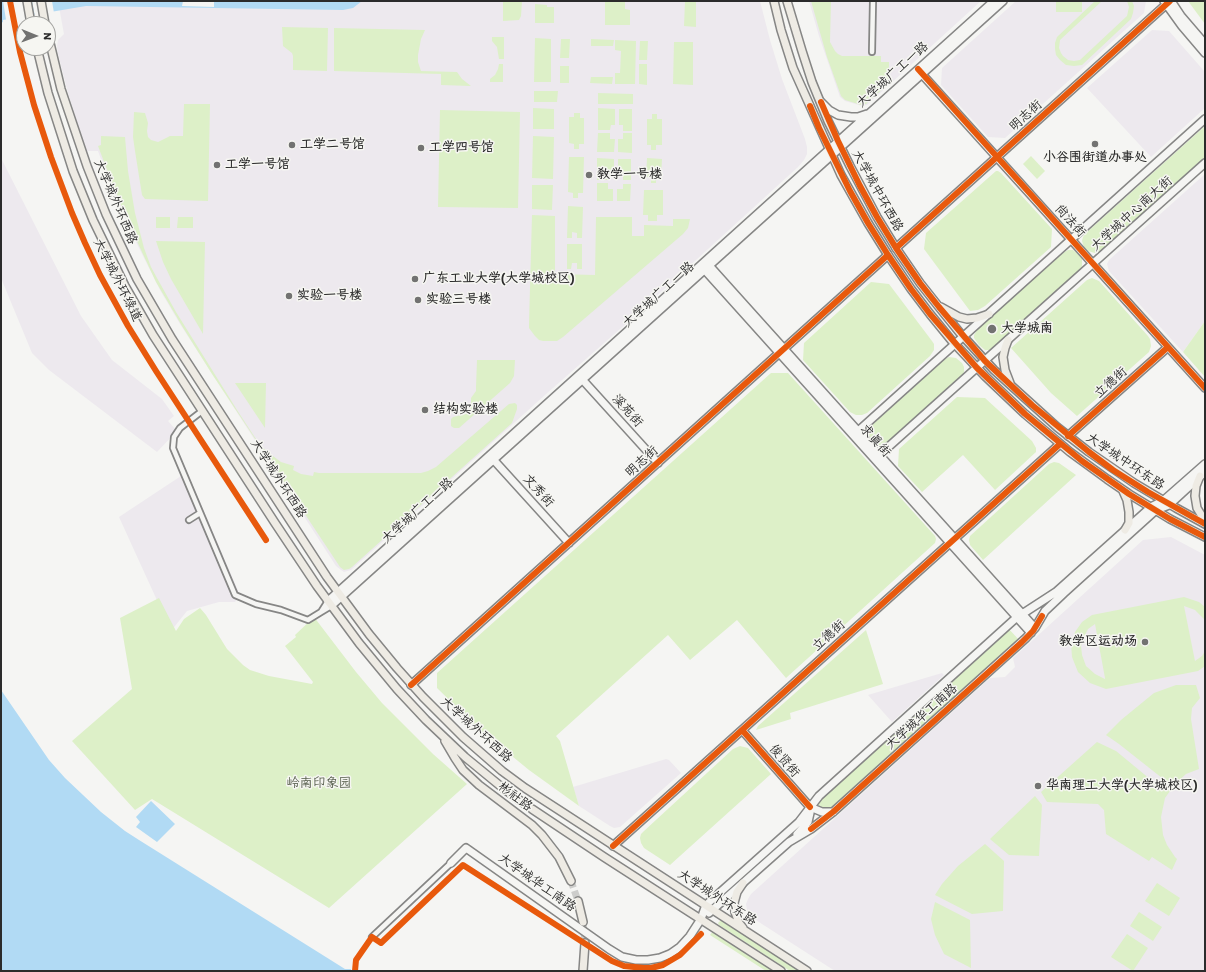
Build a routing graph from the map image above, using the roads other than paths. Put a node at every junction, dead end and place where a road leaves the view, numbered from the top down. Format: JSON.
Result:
{"nodes":[{"id":1,"x":27,"y":1,"type":"edge"},
{"id":2,"x":41,"y":1,"type":"edge"},
{"id":3,"x":774,"y":1,"type":"edge"},
{"id":4,"x":787,"y":1,"type":"edge"},
{"id":5,"x":873,"y":1,"type":"edge"},
{"id":6,"x":994,"y":1,"type":"edge"},
{"id":7,"x":1003,"y":1,"type":"edge"},
{"id":8,"x":1168,"y":2,"type":"edge"},
{"id":9,"x":30,"y":16,"type":"edge"},
{"id":10,"x":44,"y":16,"type":"edge"},
{"id":11,"x":1205,"y":44,"type":"edge"},
{"id":12,"x":872,"y":52,"type":"dead end"},
{"id":13,"x":1205,"y":53,"type":"edge"},
{"id":14,"x":39,"y":56,"type":"edge"},
{"id":15,"x":53,"y":56,"type":"edge"},
{"id":16,"x":920,"y":72,"type":"junction"},
{"id":17,"x":821,"y":102,"type":"junction"},
{"id":18,"x":869,"y":113,"type":"junction"},
{"id":19,"x":1205,"y":119,"type":"edge"},
{"id":20,"x":839,"y":144,"type":"junction"},
{"id":21,"x":830,"y":152,"type":"junction"},
{"id":22,"x":997,"y":157,"type":"junction"},
{"id":23,"x":1205,"y":163,"type":"edge"},
{"id":24,"x":1071,"y":240,"type":"junction"},
{"id":25,"x":896,"y":248,"type":"junction"},
{"id":26,"x":888,"y":256,"type":"junction"},
{"id":27,"x":1093,"y":264,"type":"junction"},
{"id":28,"x":705,"y":266,"type":"junction"},
{"id":29,"x":938,"y":306,"type":"junction"},
{"id":30,"x":989,"y":314,"type":"junction"},
{"id":31,"x":964,"y":336,"type":"junction"},
{"id":32,"x":1008,"y":340,"type":"junction"},
{"id":33,"x":955,"y":344,"type":"junction"},
{"id":34,"x":1168,"y":346,"type":"junction"},
{"id":35,"x":782,"y":351,"type":"junction"},
{"id":36,"x":985,"y":361,"type":"junction"},
{"id":37,"x":977,"y":368,"type":"junction"},
{"id":38,"x":581,"y":377,"type":"junction"},
{"id":39,"x":1012,"y":386,"type":"junction"},
{"id":40,"x":1205,"y":388,"type":"edge"},
{"id":41,"x":202,"y":411,"type":"junction"},
{"id":42,"x":856,"y":433,"type":"junction"},
{"id":43,"x":1068,"y":436,"type":"junction"},
{"id":44,"x":1060,"y":444,"type":"junction"},
{"id":45,"x":492,"y":457,"type":"junction"},
{"id":46,"x":878,"y":458,"type":"junction"},
{"id":47,"x":658,"y":463,"type":"junction"},
{"id":48,"x":1205,"y":464,"type":"edge"},
{"id":49,"x":1203,"y":474,"type":"edge"},
{"id":50,"x":1120,"y":488,"type":"junction"},
{"id":51,"x":1166,"y":503,"type":"junction"},
{"id":52,"x":1153,"y":509,"type":"junction"},
{"id":53,"x":200,"y":513,"type":"junction"},
{"id":54,"x":189,"y":520,"type":"dead end"},
{"id":55,"x":1205,"y":521,"type":"edge"},
{"id":56,"x":1205,"y":524,"type":"edge"},
{"id":57,"x":1125,"y":530,"type":"junction"},
{"id":58,"x":1205,"y":537,"type":"edge"},
{"id":59,"x":952,"y":540,"type":"junction"},
{"id":60,"x":569,"y":543,"type":"junction"},
{"id":61,"x":340,"y":594,"type":"junction"},
{"id":62,"x":330,"y":603,"type":"junction"},
{"id":63,"x":1020,"y":616,"type":"junction"},
{"id":64,"x":362,"y":624,"type":"junction"},
{"id":65,"x":1033,"y":630,"type":"junction"},
{"id":66,"x":351,"y":632,"type":"junction"},
{"id":67,"x":411,"y":685,"type":"junction"},
{"id":68,"x":742,"y":730,"type":"junction"},
{"id":69,"x":442,"y":735,"type":"junction"},
{"id":70,"x":810,"y":807,"type":"junction"},
{"id":71,"x":833,"y":812,"type":"junction"},
{"id":72,"x":789,"y":842,"type":"junction"},
{"id":73,"x":613,"y":846,"type":"junction"},
{"id":74,"x":604,"y":857,"type":"joint"},
{"id":75,"x":451,"y":863,"type":"joint"},
{"id":76,"x":571,"y":881,"type":"tunnel mouth"},
{"id":77,"x":743,"y":883,"type":"junction"},
{"id":78,"x":578,"y":901,"type":"tunnel mouth"},
{"id":79,"x":710,"y":907,"type":"junction"},
{"id":80,"x":701,"y":919,"type":"junction"},
{"id":81,"x":583,"y":922,"type":"tunnel mouth"},
{"id":82,"x":746,"y":932,"type":"junction"},
{"id":83,"x":372,"y":937,"type":"dead end"},
{"id":84,"x":585,"y":943,"type":"tunnel mouth"},
{"id":85,"x":583,"y":971,"type":"edge"},
{"id":86,"x":782,"y":971,"type":"edge"},
{"id":87,"x":807,"y":971,"type":"edge"}],
"edges":[{"from":1,"to":9,"type":"main road"},
{"from":2,"to":10,"type":"main road"},
{"from":3,"to":21,"type":"main road","name":"大学城中环西路"},
{"from":4,"to":17,"type":"main road","name":"大学城中环西路"},
{"from":5,"to":12,"type":"street"},
{"from":6,"to":16,"type":"street","name":"大学城广工一路"},
{"from":7,"to":16,"type":"street","name":"大学城广工一路"},
{"from":8,"to":11,"type":"street"},
{"from":8,"to":13,"type":"street"},
{"from":8,"to":22,"type":"street","name":"明志街"},
{"from":14,"to":41,"type":"main road","name":"大学城外环西路"},
{"from":15,"to":61,"type":"main road","name":"大学城外环西路"},
{"from":16,"to":18,"type":"street","name":"大学城广工一路"},
{"from":16,"to":20,"type":"street","name":"大学城广工一路"},
{"from":16,"to":22,"type":"street","name":"尚法街"},
{"from":17,"to":18,"type":"street"},
{"from":17,"to":20,"type":"main road","name":"大学城中环西路"},
{"from":18,"to":20,"type":"street","name":"大学城广工一路"},
{"from":19,"to":24,"type":"street","name":"大学城中心南大街"},
{"from":20,"to":21,"type":"street","name":"大学城广工一路"},
{"from":20,"to":25,"type":"main road","name":"大学城中环西路"},
{"from":21,"to":26,"type":"main road","name":"大学城中环西路"},
{"from":21,"to":28,"type":"street","name":"大学城广工一路"},
{"from":22,"to":24,"type":"street","name":"尚法街"},
{"from":22,"to":25,"type":"street","name":"明志街"},
{"from":23,"to":27,"type":"street","name":"大学城中心南大街"},
{"from":24,"to":27,"type":"street","name":"尚法街"},
{"from":24,"to":30,"type":"street","name":"大学城中心南大街"},
{"from":25,"to":29,"type":"main road","name":"大学城中环西路"},
{"from":26,"to":33,"type":"main road","name":"大学城中环西路"},
{"from":26,"to":35,"type":"street","name":"明志街"},
{"from":27,"to":32,"type":"street","name":"大学城中心南大街"},
{"from":27,"to":34,"type":"street","name":"尚法街"},
{"from":28,"to":35,"type":"street","name":"求真街"},
{"from":28,"to":38,"type":"street","name":"大学城广工一路"},
{"from":29,"to":30,"type":"main road"},
{"from":29,"to":31,"type":"main road","name":"大学城中环西路"},
{"from":30,"to":31,"type":"street","name":"大学城中心南大街"},
{"from":31,"to":33,"type":"street","name":"大学城中心南大街"},
{"from":31,"to":36,"type":"main road","name":"大学城中环西路"},
{"from":32,"to":36,"type":"street","name":"大学城中心南大街"},
{"from":32,"to":39,"type":"main road"},
{"from":33,"to":37,"type":"main road","name":"大学城中环东路"},
{"from":33,"to":42,"type":"street","name":"大学城中心南大街"},
{"from":34,"to":40,"type":"street","name":"尚法街"},
{"from":34,"to":43,"type":"street","name":"立德街"},
{"from":35,"to":42,"type":"street","name":"求真街"},
{"from":35,"to":47,"type":"street","name":"明志街"},
{"from":36,"to":37,"type":"street","name":"大学城中心南大街"},
{"from":36,"to":39,"type":"main road","name":"大学城中环东路"},
{"from":37,"to":44,"type":"main road","name":"大学城中环东路"},
{"from":37,"to":46,"type":"street","name":"大学城中心南大街"},
{"from":38,"to":45,"type":"street","name":"大学城广工一路"},
{"from":38,"to":47,"type":"street","name":"溪苑街"},
{"from":39,"to":43,"type":"main road","name":"大学城中环东路"},
{"from":41,"to":53,"type":"street"},
{"from":41,"to":62,"type":"main road","name":"大学城外环西路"},
{"from":42,"to":46,"type":"street","name":"求真街"},
{"from":43,"to":51,"type":"main road","name":"大学城中环东路"},
{"from":44,"to":50,"type":"main road","name":"大学城中环东路"},
{"from":44,"to":59,"type":"street","name":"立德街"},
{"from":45,"to":60,"type":"street","name":"文秀街"},
{"from":45,"to":61,"type":"street","name":"大学城广工一路"},
{"from":46,"to":59,"type":"street","name":"求真街"},
{"from":47,"to":60,"type":"street","name":"明志街"},
{"from":48,"to":51,"type":"street","name":"大学城华工南路"},
{"from":49,"to":51,"type":"street","name":"大学城华工南路"},
{"from":49,"to":55,"type":"main road"},
{"from":50,"to":52,"type":"main road","name":"大学城中环东路"},
{"from":50,"to":57,"type":"main road"},
{"from":51,"to":52,"type":"street","name":"大学城华工南路"},
{"from":51,"to":56,"type":"main road","name":"大学城中环东路"},
{"from":52,"to":57,"type":"street","name":"大学城华工南路"},
{"from":52,"to":58,"type":"main road","name":"大学城中环东路"},
{"from":52,"to":65,"type":"street","name":"大学城华工南路"},
{"from":53,"to":54,"type":"street"},
{"from":53,"to":62,"type":"street"},
{"from":57,"to":63,"type":"street","name":"大学城华工南路"},
{"from":59,"to":63,"type":"street","name":"求真街"},
{"from":59,"to":68,"type":"street","name":"立德街"},
{"from":60,"to":67,"type":"street","name":"明志街"},
{"from":61,"to":62,"type":"street","name":"大学城广工一路"},
{"from":61,"to":64,"type":"main road","name":"大学城外环西路"},
{"from":62,"to":66,"type":"main road","name":"大学城外环西路"},
{"from":63,"to":65,"type":"street","name":"求真街"},
{"from":63,"to":70,"type":"street","name":"大学城华工南路"},
{"from":64,"to":66,"type":"main road"},
{"from":64,"to":67,"type":"main road","name":"大学城外环西路"},
{"from":65,"to":71,"type":"street","name":"大学城华工南路"},
{"from":66,"to":69,"type":"main road","name":"大学城外环西路"},
{"from":67,"to":73,"type":"main road","name":"大学城外环西路"},
{"from":68,"to":70,"type":"street","name":"俊贤街"},
{"from":68,"to":73,"type":"street","name":"立德街"},
{"from":69,"to":74,"type":"main road","name":"大学城外环西路"},
{"from":69,"to":76,"type":"main road","name":"彬社路"},
{"from":70,"to":71,"type":"street"},
{"from":70,"to":72,"type":"street"},
{"from":70,"to":79,"type":"street","name":"大学城华工南路"},
{"from":71,"to":72,"type":"street","name":"大学城华工南路"},
{"from":72,"to":77,"type":"street","name":"大学城华工南路"},
{"from":73,"to":79,"type":"main road","name":"大学城外环东路"},
{"from":74,"to":80,"type":"main road","name":"大学城外环东路"},
{"from":75,"to":80,"type":"street","name":"大学城华工南路"},
{"from":75,"to":83,"type":"street","name":"大学城华工南路"},
{"from":77,"to":79,"type":"street","name":"大学城华工南路"},
{"from":77,"to":82,"type":"main road"},
{"from":78,"to":81,"type":"main road"},
{"from":79,"to":80,"type":"street","name":"大学城华工南路"},
{"from":79,"to":82,"type":"main road","name":"大学城外环东路"},
{"from":80,"to":86,"type":"main road","name":"大学城外环东路"},
{"from":82,"to":87,"type":"main road","name":"大学城外环东路"},
{"from":84,"to":85,"type":"main road"}]}
